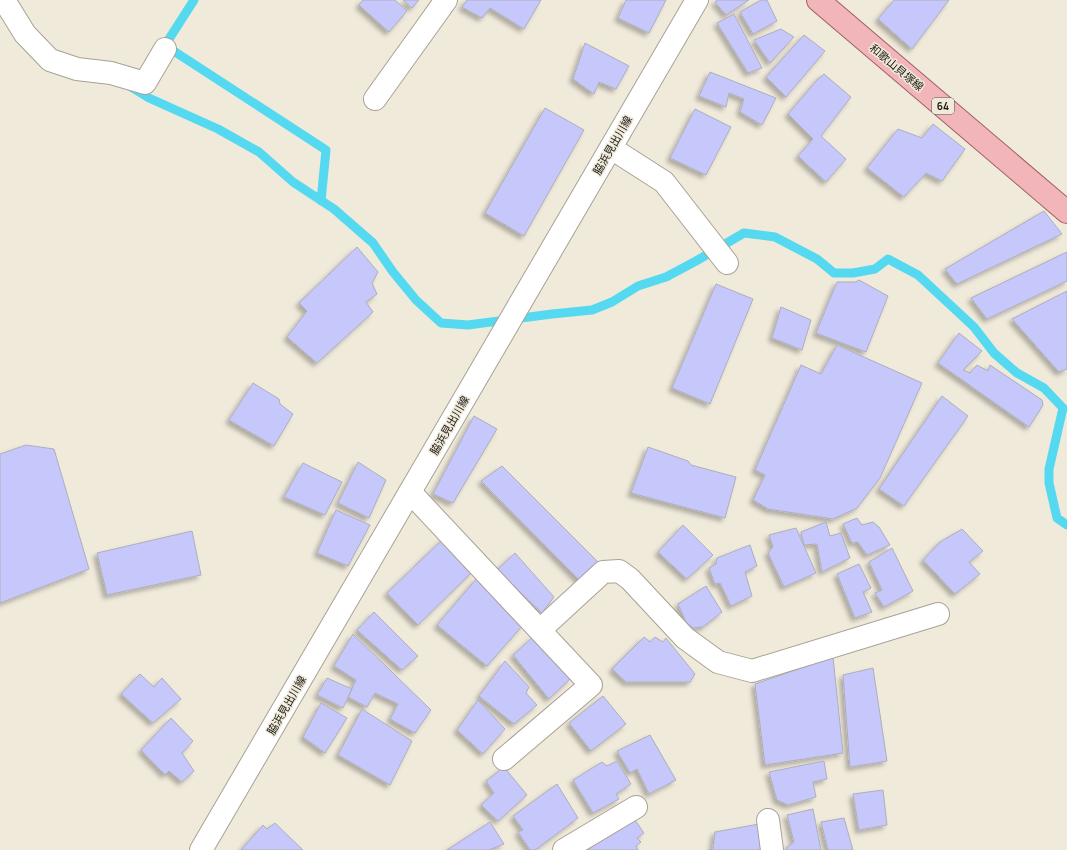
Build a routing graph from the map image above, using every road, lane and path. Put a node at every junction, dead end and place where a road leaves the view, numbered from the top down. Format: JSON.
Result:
{"nodes":[{"id":1,"x":4,"y":0,"type":"edge"},
{"id":2,"x":446,"y":0,"type":"edge"},
{"id":3,"x":697,"y":0,"type":"edge"},
{"id":4,"x":818,"y":0,"type":"edge"},
{"id":5,"x":165,"y":49,"type":"dead end"},
{"id":6,"x":375,"y":99,"type":"dead end"},
{"id":7,"x":611,"y":148,"type":"junction"},
{"id":8,"x":1067,"y":212,"type":"edge"},
{"id":9,"x":727,"y":263,"type":"dead end"},
{"id":10,"x":410,"y":492,"type":"junction"},
{"id":11,"x":938,"y":614,"type":"dead end"},
{"id":12,"x":540,"y":630,"type":"junction"},
{"id":13,"x":504,"y":758,"type":"dead end"},
{"id":14,"x":636,"y":808,"type":"dead end"},
{"id":15,"x":768,"y":820,"type":"dead end"},
{"id":16,"x":201,"y":850,"type":"edge"},
{"id":17,"x":564,"y":850,"type":"edge"},
{"id":18,"x":772,"y":850,"type":"edge"}],
"edges":[{"from":1,"to":5,"type":"street"},
{"from":2,"to":6,"type":"street"},
{"from":3,"to":7,"type":"street","name":"脇浜見出川線"},
{"from":4,"to":8,"type":"main road","name":"和歌山貝塚線","number":"64"},
{"from":7,"to":9,"type":"street"},
{"from":7,"to":10,"type":"street","name":"脇浜見出川線"},
{"from":10,"to":12,"type":"street"},
{"from":10,"to":16,"type":"street","name":"脇浜見出川線"},
{"from":11,"to":12,"type":"street"},
{"from":12,"to":13,"type":"street"},
{"from":14,"to":17,"type":"street"},
{"from":15,"to":18,"type":"street"}]}
